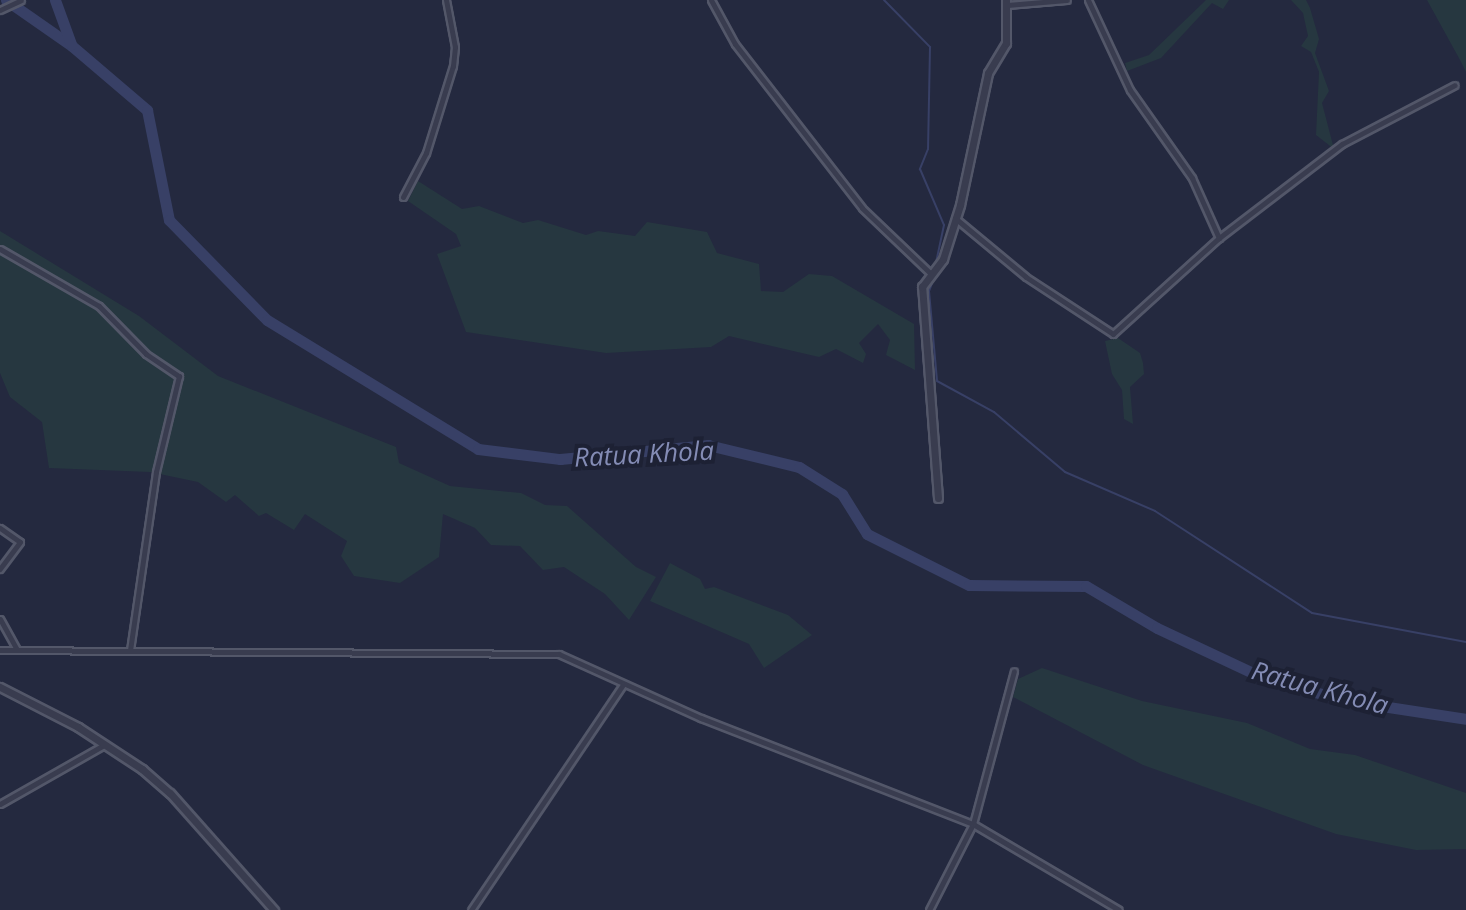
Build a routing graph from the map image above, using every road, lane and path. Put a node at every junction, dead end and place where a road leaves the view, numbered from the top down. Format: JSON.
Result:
{"nodes":[{"id":1,"x":21,"y":0,"type":"edge"},
{"id":2,"x":446,"y":0,"type":"edge"},
{"id":3,"x":711,"y":0,"type":"edge"},
{"id":4,"x":1067,"y":0,"type":"edge"},
{"id":5,"x":1088,"y":0,"type":"edge"},
{"id":6,"x":1006,"y":3,"type":"edge"},
{"id":7,"x":0,"y":10,"type":"edge"},
{"id":8,"x":1455,"y":85,"type":"dead end"},
{"id":9,"x":403,"y":197,"type":"dead end"},
{"id":10,"x":955,"y":218,"type":"junction"},
{"id":11,"x":1219,"y":238,"type":"junction"},
{"id":12,"x":0,"y":249,"type":"edge"},
{"id":13,"x":929,"y":272,"type":"junction"},
{"id":14,"x":938,"y":498,"type":"dead end"},
{"id":15,"x":0,"y":528,"type":"edge"},
{"id":16,"x":0,"y":569,"type":"edge"},
{"id":17,"x":0,"y":619,"type":"edge"},
{"id":18,"x":0,"y":650,"type":"edge"},
{"id":19,"x":17,"y":650,"type":"junction"},
{"id":20,"x":130,"y":650,"type":"junction"},
{"id":21,"x":1014,"y":671,"type":"dead end"},
{"id":22,"x":623,"y":685,"type":"junction"},
{"id":23,"x":0,"y":687,"type":"edge"},
{"id":24,"x":104,"y":745,"type":"junction"},
{"id":25,"x":0,"y":804,"type":"edge"},
{"id":26,"x":973,"y":824,"type":"junction"},
{"id":27,"x":274,"y":910,"type":"edge"},
{"id":28,"x":471,"y":910,"type":"edge"},
{"id":29,"x":929,"y":910,"type":"edge"},
{"id":30,"x":1119,"y":910,"type":"edge"}],
"edges":[{"from":1,"to":7,"type":"street"},
{"from":2,"to":9,"type":"street"},
{"from":3,"to":13,"type":"street"},
{"from":4,"to":6,"type":"street"},
{"from":5,"to":11,"type":"street"},
{"from":6,"to":10,"type":"street"},
{"from":8,"to":11,"type":"street"},
{"from":10,"to":11,"type":"street"},
{"from":10,"to":13,"type":"street"},
{"from":12,"to":20,"type":"street"},
{"from":13,"to":14,"type":"street"},
{"from":15,"to":16,"type":"street"},
{"from":17,"to":19,"type":"street"},
{"from":18,"to":19,"type":"street"},
{"from":19,"to":20,"type":"street"},
{"from":20,"to":22,"type":"street"},
{"from":21,"to":26,"type":"street"},
{"from":22,"to":26,"type":"street"},
{"from":22,"to":28,"type":"street"},
{"from":23,"to":24,"type":"street"},
{"from":24,"to":25,"type":"street"},
{"from":24,"to":27,"type":"street"},
{"from":26,"to":29,"type":"street"},
{"from":26,"to":30,"type":"street"}]}
